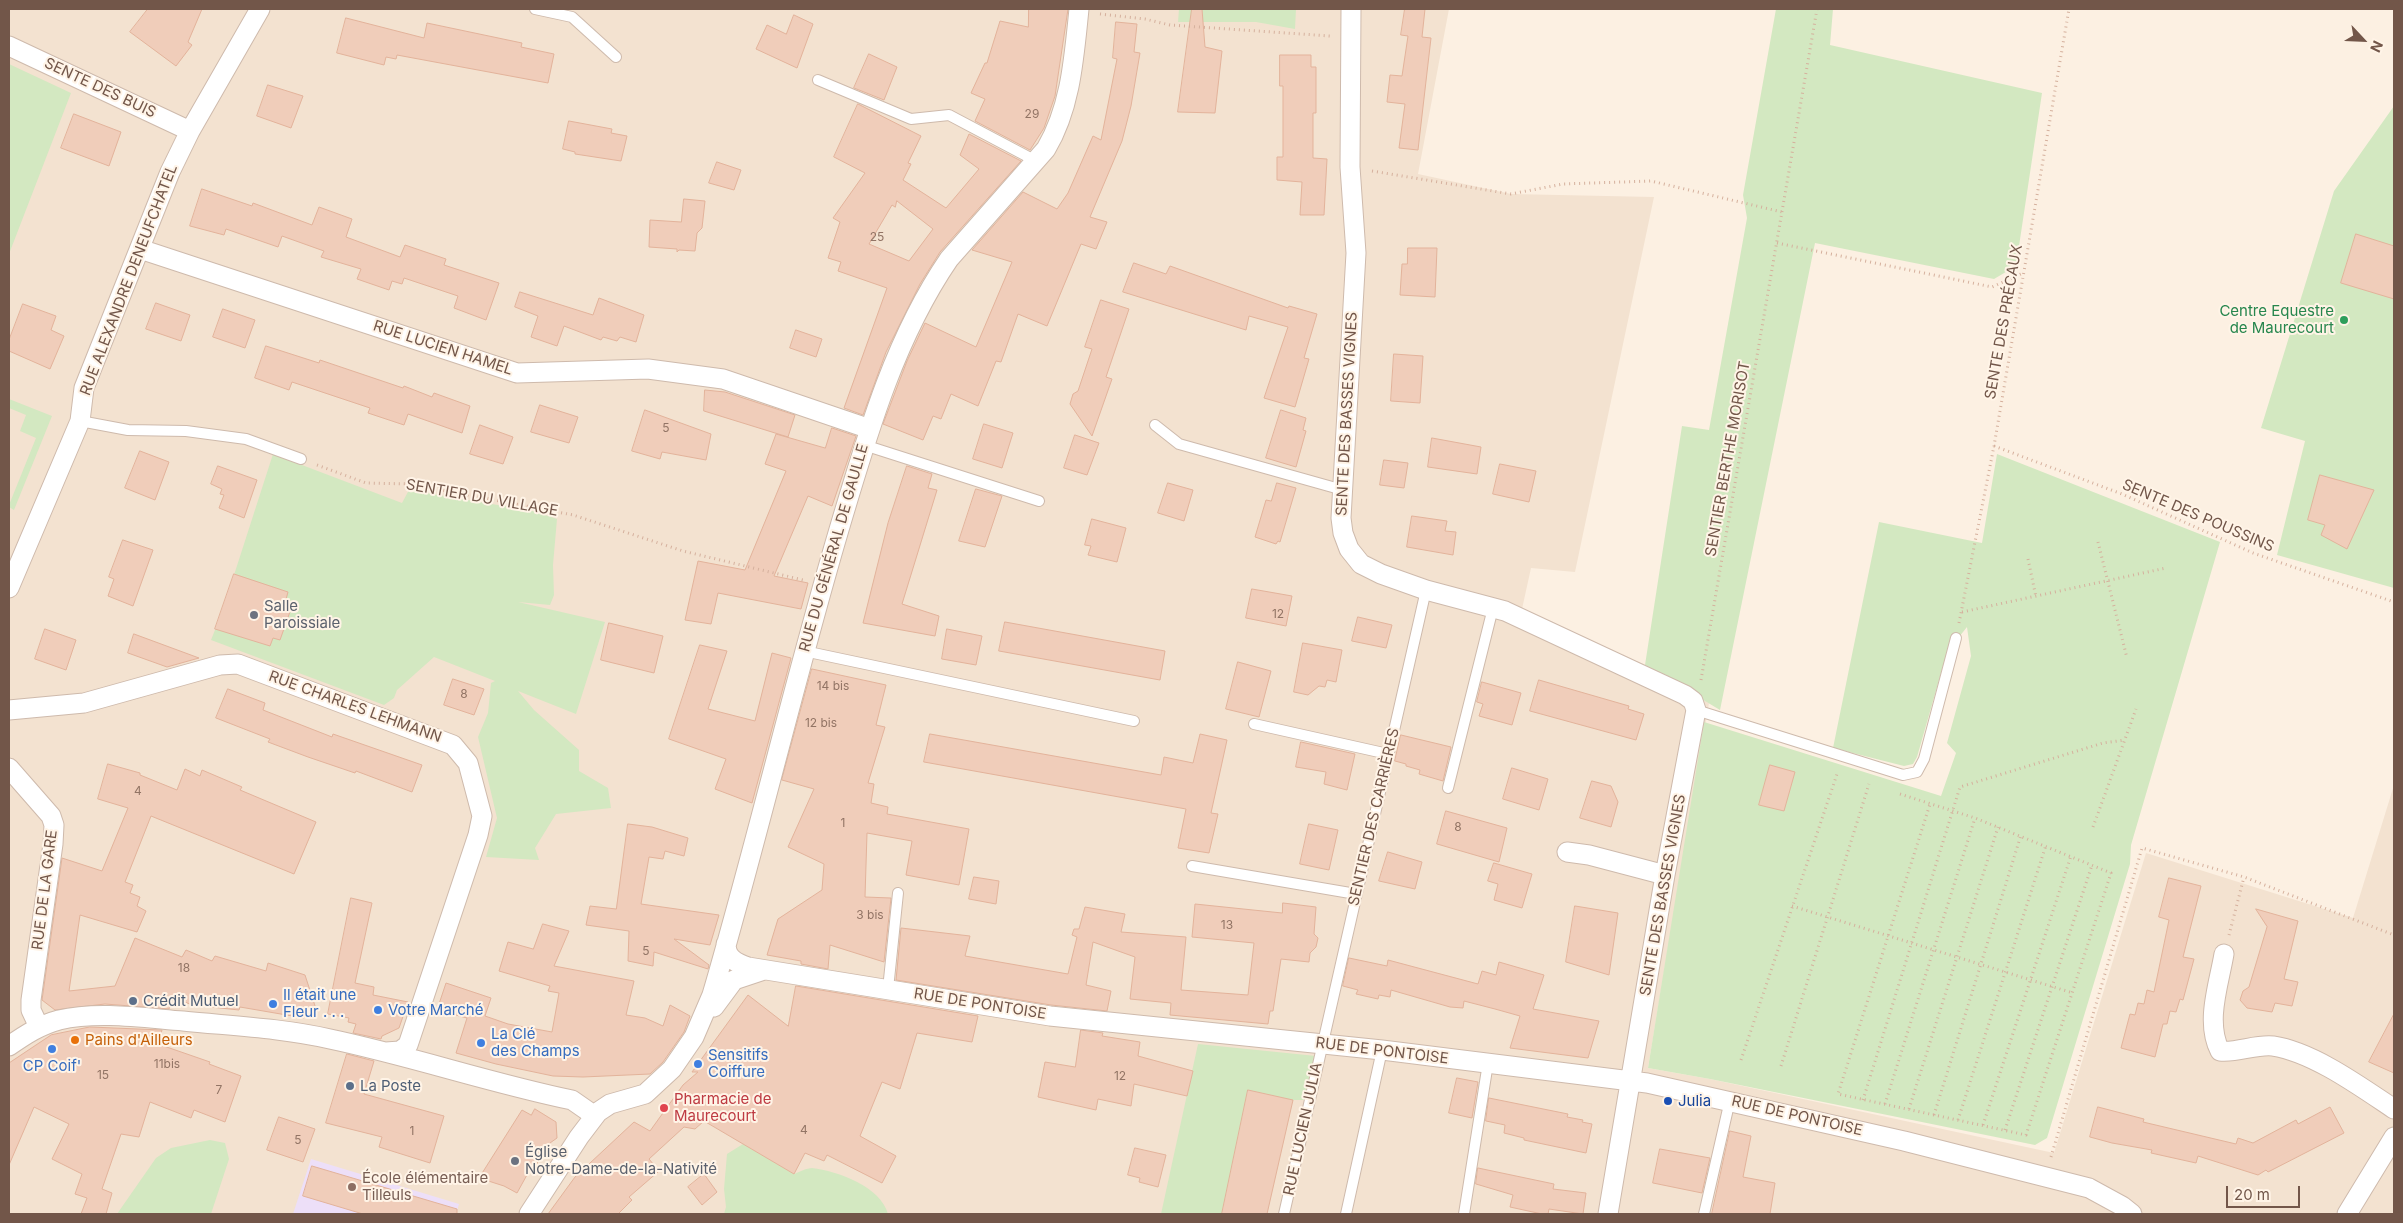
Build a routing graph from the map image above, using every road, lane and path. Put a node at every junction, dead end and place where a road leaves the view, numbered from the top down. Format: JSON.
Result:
{"nodes":[{"id":1,"x":260,"y":9,"type":"edge"},
{"id":2,"x":535,"y":9,"type":"edge"},
{"id":3,"x":1351,"y":9,"type":"edge"},
{"id":4,"x":1817,"y":9,"type":"edge"},
{"id":5,"x":2069,"y":9,"type":"edge"},
{"id":6,"x":1079,"y":10,"type":"edge"},
{"id":7,"x":1350,"y":38,"type":"junction"},
{"id":8,"x":9,"y":46,"type":"edge"},
{"id":9,"x":616,"y":57,"type":"dead end"},
{"id":10,"x":818,"y":80,"type":"dead end"},
{"id":11,"x":190,"y":131,"type":"junction"},
{"id":12,"x":1036,"y":161,"type":"junction"},
{"id":13,"x":1350,"y":167,"type":"junction"},
{"id":14,"x":1782,"y":212,"type":"junction"},
{"id":15,"x":1777,"y":243,"type":"junction"},
{"id":16,"x":140,"y":250,"type":"junction"},
{"id":17,"x":2024,"y":272,"type":"junction"},
{"id":18,"x":80,"y":421,"type":"junction"},
{"id":19,"x":1155,"y":425,"type":"dead end"},
{"id":20,"x":867,"y":437,"type":"junction"},
{"id":21,"x":1994,"y":446,"type":"junction"},
{"id":22,"x":301,"y":459,"type":"joint"},
{"id":23,"x":1343,"y":490,"type":"junction"},
{"id":24,"x":1039,"y":501,"type":"dead end"},
{"id":25,"x":2098,"y":542,"type":"dead end"},
{"id":26,"x":2028,"y":558,"type":"dead end"},
{"id":27,"x":2166,"y":568,"type":"dead end"},
{"id":28,"x":2109,"y":581,"type":"junction"},
{"id":29,"x":823,"y":584,"type":"junction"},
{"id":30,"x":9,"y":588,"type":"edge"},
{"id":31,"x":1426,"y":590,"type":"junction"},
{"id":32,"x":2036,"y":597,"type":"junction"},
{"id":33,"x":2394,"y":602,"type":"edge"},
{"id":34,"x":1493,"y":608,"type":"junction"},
{"id":35,"x":1962,"y":612,"type":"junction"},
{"id":36,"x":1956,"y":638,"type":"joint"},
{"id":37,"x":804,"y":651,"type":"junction"},
{"id":38,"x":2127,"y":658,"type":"dead end"},
{"id":39,"x":2136,"y":709,"type":"dead end"},
{"id":40,"x":9,"y":710,"type":"edge"},
{"id":41,"x":1696,"y":710,"type":"junction"},
{"id":42,"x":1134,"y":721,"type":"dead end"},
{"id":43,"x":1254,"y":724,"type":"dead end"},
{"id":44,"x":2125,"y":740,"type":"junction"},
{"id":45,"x":1388,"y":754,"type":"junction"},
{"id":46,"x":9,"y":768,"type":"edge"},
{"id":47,"x":1845,"y":776,"type":"dead end"},
{"id":48,"x":1861,"y":781,"type":"dead end"},
{"id":49,"x":1869,"y":784,"type":"junction"},
{"id":50,"x":1878,"y":787,"type":"dead end"},
{"id":51,"x":1448,"y":788,"type":"dead end"},
{"id":52,"x":1895,"y":792,"type":"dead end"},
{"id":53,"x":1930,"y":804,"type":"junction"},
{"id":54,"x":1952,"y":811,"type":"junction"},
{"id":55,"x":1975,"y":818,"type":"junction"},
{"id":56,"x":1998,"y":827,"type":"junction"},
{"id":57,"x":2093,"y":828,"type":"dead end"},
{"id":58,"x":2021,"y":835,"type":"junction"},
{"id":59,"x":2046,"y":845,"type":"junction"},
{"id":60,"x":1567,"y":852,"type":"dead end"},
{"id":61,"x":2070,"y":856,"type":"junction"},
{"id":62,"x":2092,"y":865,"type":"junction"},
{"id":63,"x":1192,"y":866,"type":"dead end"},
{"id":64,"x":1665,"y":875,"type":"junction"},
{"id":65,"x":2244,"y":877,"type":"junction"},
{"id":66,"x":898,"y":893,"type":"dead end"},
{"id":67,"x":1356,"y":894,"type":"junction"},
{"id":68,"x":1792,"y":906,"type":"junction"},
{"id":69,"x":1828,"y":917,"type":"junction"},
{"id":70,"x":2394,"y":935,"type":"edge"},
{"id":71,"x":1888,"y":936,"type":"junction"},
{"id":72,"x":1912,"y":943,"type":"junction"},
{"id":73,"x":726,"y":944,"type":"junction"},
{"id":74,"x":1934,"y":950,"type":"junction"},
{"id":75,"x":2224,"y":954,"type":"joint"},
{"id":76,"x":1957,"y":957,"type":"junction"},
{"id":77,"x":1981,"y":964,"type":"junction"},
{"id":78,"x":765,"y":970,"type":"junction"},
{"id":79,"x":2005,"y":972,"type":"junction"},
{"id":80,"x":2030,"y":979,"type":"junction"},
{"id":81,"x":2052,"y":986,"type":"junction"},
{"id":82,"x":888,"y":988,"type":"junction"},
{"id":83,"x":2073,"y":992,"type":"junction"},
{"id":84,"x":39,"y":1027,"type":"junction"},
{"id":85,"x":411,"y":1038,"type":"junction"},
{"id":86,"x":694,"y":1038,"type":"junction"},
{"id":87,"x":1322,"y":1043,"type":"junction"},
{"id":88,"x":9,"y":1046,"type":"edge"},
{"id":89,"x":1382,"y":1050,"type":"junction"},
{"id":90,"x":386,"y":1052,"type":"junction"},
{"id":91,"x":1741,"y":1060,"type":"dead end"},
{"id":92,"x":427,"y":1063,"type":"junction"},
{"id":93,"x":1488,"y":1063,"type":"junction"},
{"id":94,"x":1781,"y":1066,"type":"dead end"},
{"id":95,"x":1632,"y":1081,"type":"junction"},
{"id":96,"x":1730,"y":1100,"type":"junction"},
{"id":97,"x":1863,"y":1100,"type":"junction"},
{"id":98,"x":1885,"y":1104,"type":"junction"},
{"id":99,"x":2394,"y":1109,"type":"edge"},
{"id":100,"x":1909,"y":1110,"type":"junction"},
{"id":101,"x":1934,"y":1115,"type":"junction"},
{"id":102,"x":595,"y":1116,"type":"junction"},
{"id":103,"x":1958,"y":1120,"type":"junction"},
{"id":104,"x":1983,"y":1125,"type":"junction"},
{"id":105,"x":2005,"y":1130,"type":"junction"},
{"id":106,"x":2394,"y":1136,"type":"edge"},
{"id":107,"x":2045,"y":1176,"type":"junction"},
{"id":108,"x":2089,"y":1188,"type":"junction"},
{"id":109,"x":529,"y":1214,"type":"edge"},
{"id":110,"x":1284,"y":1214,"type":"edge"},
{"id":111,"x":1346,"y":1214,"type":"edge"},
{"id":112,"x":1464,"y":1214,"type":"edge"},
{"id":113,"x":1608,"y":1214,"type":"edge"},
{"id":114,"x":1704,"y":1214,"type":"edge"},
{"id":115,"x":2112,"y":1214,"type":"edge"},
{"id":116,"x":2132,"y":1214,"type":"edge"},
{"id":117,"x":2347,"y":1214,"type":"edge"}],
"edges":[{"from":1,"to":11,"type":"street","name":"RUE ALEXANDRE DENEUFCHATEL"},
{"from":2,"to":9,"type":"lane"},
{"from":3,"to":7,"type":"street","name":"SENTE DES BASSES VIGNES"},
{"from":4,"to":14,"type":"path","name":"SENTIER BERTHE MORISOT"},
{"from":5,"to":17,"type":"path","name":"SENTE DES PRÉCAUX"},
{"from":6,"to":7,"type":"path"},
{"from":6,"to":12,"type":"street","name":"RUE DU GÉNÉRAL DE GAULLE"},
{"from":7,"to":13,"type":"street","name":"SENTE DES BASSES VIGNES"},
{"from":8,"to":11,"type":"street","name":"SENTE DES BUIS"},
{"from":10,"to":12,"type":"lane"},
{"from":11,"to":16,"type":"street","name":"RUE ALEXANDRE DENEUFCHATEL"},
{"from":12,"to":20,"type":"street","name":"RUE DU GÉNÉRAL DE GAULLE"},
{"from":13,"to":14,"type":"path"},
{"from":13,"to":23,"type":"street","name":"SENTE DES BASSES VIGNES"},
{"from":14,"to":15,"type":"path","name":"SENTIER BERTHE MORISOT"},
{"from":15,"to":17,"type":"path"},
{"from":15,"to":41,"type":"path","name":"SENTIER BERTHE MORISOT"},
{"from":16,"to":18,"type":"street","name":"RUE ALEXANDRE DENEUFCHATEL"},
{"from":16,"to":20,"type":"street","name":"RUE LUCIEN HAMEL"},
{"from":17,"to":21,"type":"path","name":"SENTE DES PRÉCAUX"},
{"from":18,"to":22,"type":"lane"},
{"from":18,"to":30,"type":"street","name":"RUE ALEXANDRE DENEUFCHATEL"},
{"from":19,"to":23,"type":"lane"},
{"from":20,"to":24,"type":"lane"},
{"from":20,"to":29,"type":"street","name":"RUE DU GÉNÉRAL DE GAULLE"},
{"from":21,"to":33,"type":"path","name":"SENTE DES POUSSINS"},
{"from":21,"to":35,"type":"path","name":"SENTE DES PRÉCAUX"},
{"from":22,"to":29,"type":"path","name":"SENTIER DU VILLAGE"},
{"from":23,"to":31,"type":"street","name":"SENTE DES BASSES VIGNES"},
{"from":25,"to":28,"type":"path"},
{"from":26,"to":32,"type":"path"},
{"from":27,"to":28,"type":"path"},
{"from":28,"to":32,"type":"path"},
{"from":28,"to":38,"type":"path"},
{"from":29,"to":37,"type":"street","name":"RUE DU GÉNÉRAL DE GAULLE"},
{"from":31,"to":34,"type":"street","name":"SENTE DES BASSES VIGNES"},
{"from":31,"to":45,"type":"lane","name":"SENTIER DES CARRIÈRES"},
{"from":32,"to":35,"type":"path"},
{"from":34,"to":41,"type":"street","name":"SENTE DES BASSES VIGNES"},
{"from":34,"to":51,"type":"lane"},
{"from":35,"to":36,"type":"path","name":"SENTE DES PRÉCAUX"},
{"from":36,"to":41,"type":"lane","name":"SENTE DES BASSES VIGNES"},
{"from":37,"to":42,"type":"lane"},
{"from":37,"to":73,"type":"street","name":"RUE DU GÉNÉRAL DE GAULLE"},
{"from":39,"to":44,"type":"path"},
{"from":40,"to":85,"type":"street","name":"RUE CHARLES LEHMANN"},
{"from":41,"to":64,"type":"street","name":"SENTE DES BASSES VIGNES"},
{"from":43,"to":45,"type":"lane"},
{"from":44,"to":54,"type":"path"},
{"from":44,"to":57,"type":"path"},
{"from":45,"to":67,"type":"lane","name":"SENTIER DES CARRIÈRES"},
{"from":46,"to":84,"type":"street","name":"RUE DE LA GARE"},
{"from":47,"to":68,"type":"path"},
{"from":48,"to":49,"type":"path"},
{"from":49,"to":50,"type":"path"},
{"from":49,"to":69,"type":"path"},
{"from":52,"to":53,"type":"path"},
{"from":53,"to":54,"type":"path"},
{"from":53,"to":71,"type":"path"},
{"from":54,"to":55,"type":"path"},
{"from":54,"to":72,"type":"path"},
{"from":55,"to":56,"type":"path"},
{"from":55,"to":74,"type":"path"},
{"from":56,"to":58,"type":"path"},
{"from":56,"to":76,"type":"path"},
{"from":58,"to":59,"type":"path"},
{"from":58,"to":77,"type":"path"},
{"from":59,"to":61,"type":"path"},
{"from":59,"to":79,"type":"path"},
{"from":60,"to":64,"type":"street"},
{"from":61,"to":62,"type":"path"},
{"from":61,"to":80,"type":"path"},
{"from":62,"to":81,"type":"path"},
{"from":62,"to":83,"type":"path"},
{"from":63,"to":67,"type":"lane"},
{"from":64,"to":95,"type":"street","name":"SENTE DES BASSES VIGNES"},
{"from":65,"to":70,"type":"path"},
{"from":65,"to":75,"type":"path"},
{"from":65,"to":107,"type":"path"},
{"from":66,"to":82,"type":"lane"},
{"from":67,"to":87,"type":"lane","name":"SENTIER DES CARRIÈRES"},
{"from":68,"to":69,"type":"path"},
{"from":68,"to":91,"type":"path"},
{"from":69,"to":71,"type":"path"},
{"from":69,"to":94,"type":"path"},
{"from":71,"to":72,"type":"path"},
{"from":71,"to":97,"type":"path"},
{"from":72,"to":74,"type":"path"},
{"from":72,"to":97,"type":"path"},
{"from":73,"to":78,"type":"street","name":"RUE DE PONTOISE"},
{"from":73,"to":86,"type":"street","name":"RUE DU GÉNÉRAL DE GAULLE"},
{"from":74,"to":76,"type":"path"},
{"from":74,"to":98,"type":"path"},
{"from":75,"to":99,"type":"street"},
{"from":76,"to":77,"type":"path"},
{"from":76,"to":100,"type":"path"},
{"from":77,"to":79,"type":"path"},
{"from":77,"to":101,"type":"path"},
{"from":78,"to":82,"type":"street","name":"RUE DE PONTOISE"},
{"from":78,"to":86,"type":"street"},
{"from":79,"to":80,"type":"path"},
{"from":79,"to":103,"type":"path"},
{"from":80,"to":81,"type":"path"},
{"from":80,"to":104,"type":"path"},
{"from":81,"to":83,"type":"path"},
{"from":81,"to":105,"type":"path"},
{"from":82,"to":87,"type":"street","name":"RUE DE PONTOISE"},
{"from":83,"to":105,"type":"path"},
{"from":84,"to":88,"type":"street"},
{"from":84,"to":90,"type":"street"},
{"from":85,"to":90,"type":"street"},
{"from":85,"to":92,"type":"street"},
{"from":86,"to":102,"type":"street","name":"RUE DU GÉNÉRAL DE GAULLE"},
{"from":87,"to":89,"type":"street","name":"RUE DE PONTOISE"},
{"from":87,"to":110,"type":"lane","name":"RUE LUCIEN JULIA"},
{"from":89,"to":93,"type":"street","name":"RUE DE PONTOISE"},
{"from":89,"to":111,"type":"lane"},
{"from":90,"to":92,"type":"street"},
{"from":92,"to":102,"type":"street"},
{"from":93,"to":95,"type":"street","name":"RUE DE PONTOISE"},
{"from":93,"to":112,"type":"lane"},
{"from":95,"to":96,"type":"street","name":"RUE DE PONTOISE"},
{"from":95,"to":113,"type":"street","name":"SENTE DES BASSES VIGNES"},
{"from":96,"to":107,"type":"street","name":"RUE DE PONTOISE"},
{"from":96,"to":114,"type":"lane"},
{"from":97,"to":98,"type":"path"},
{"from":98,"to":100,"type":"path"},
{"from":100,"to":101,"type":"path"},
{"from":101,"to":103,"type":"path"},
{"from":102,"to":109,"type":"street","name":"RUE DU GÉNÉRAL DE GAULLE"},
{"from":103,"to":104,"type":"path"},
{"from":104,"to":105,"type":"path"},
{"from":106,"to":117,"type":"street"},
{"from":107,"to":108,"type":"street","name":"RUE DE PONTOISE"},
{"from":108,"to":115,"type":"street"},
{"from":108,"to":116,"type":"street","name":"RUE DE PONTOISE"}]}
